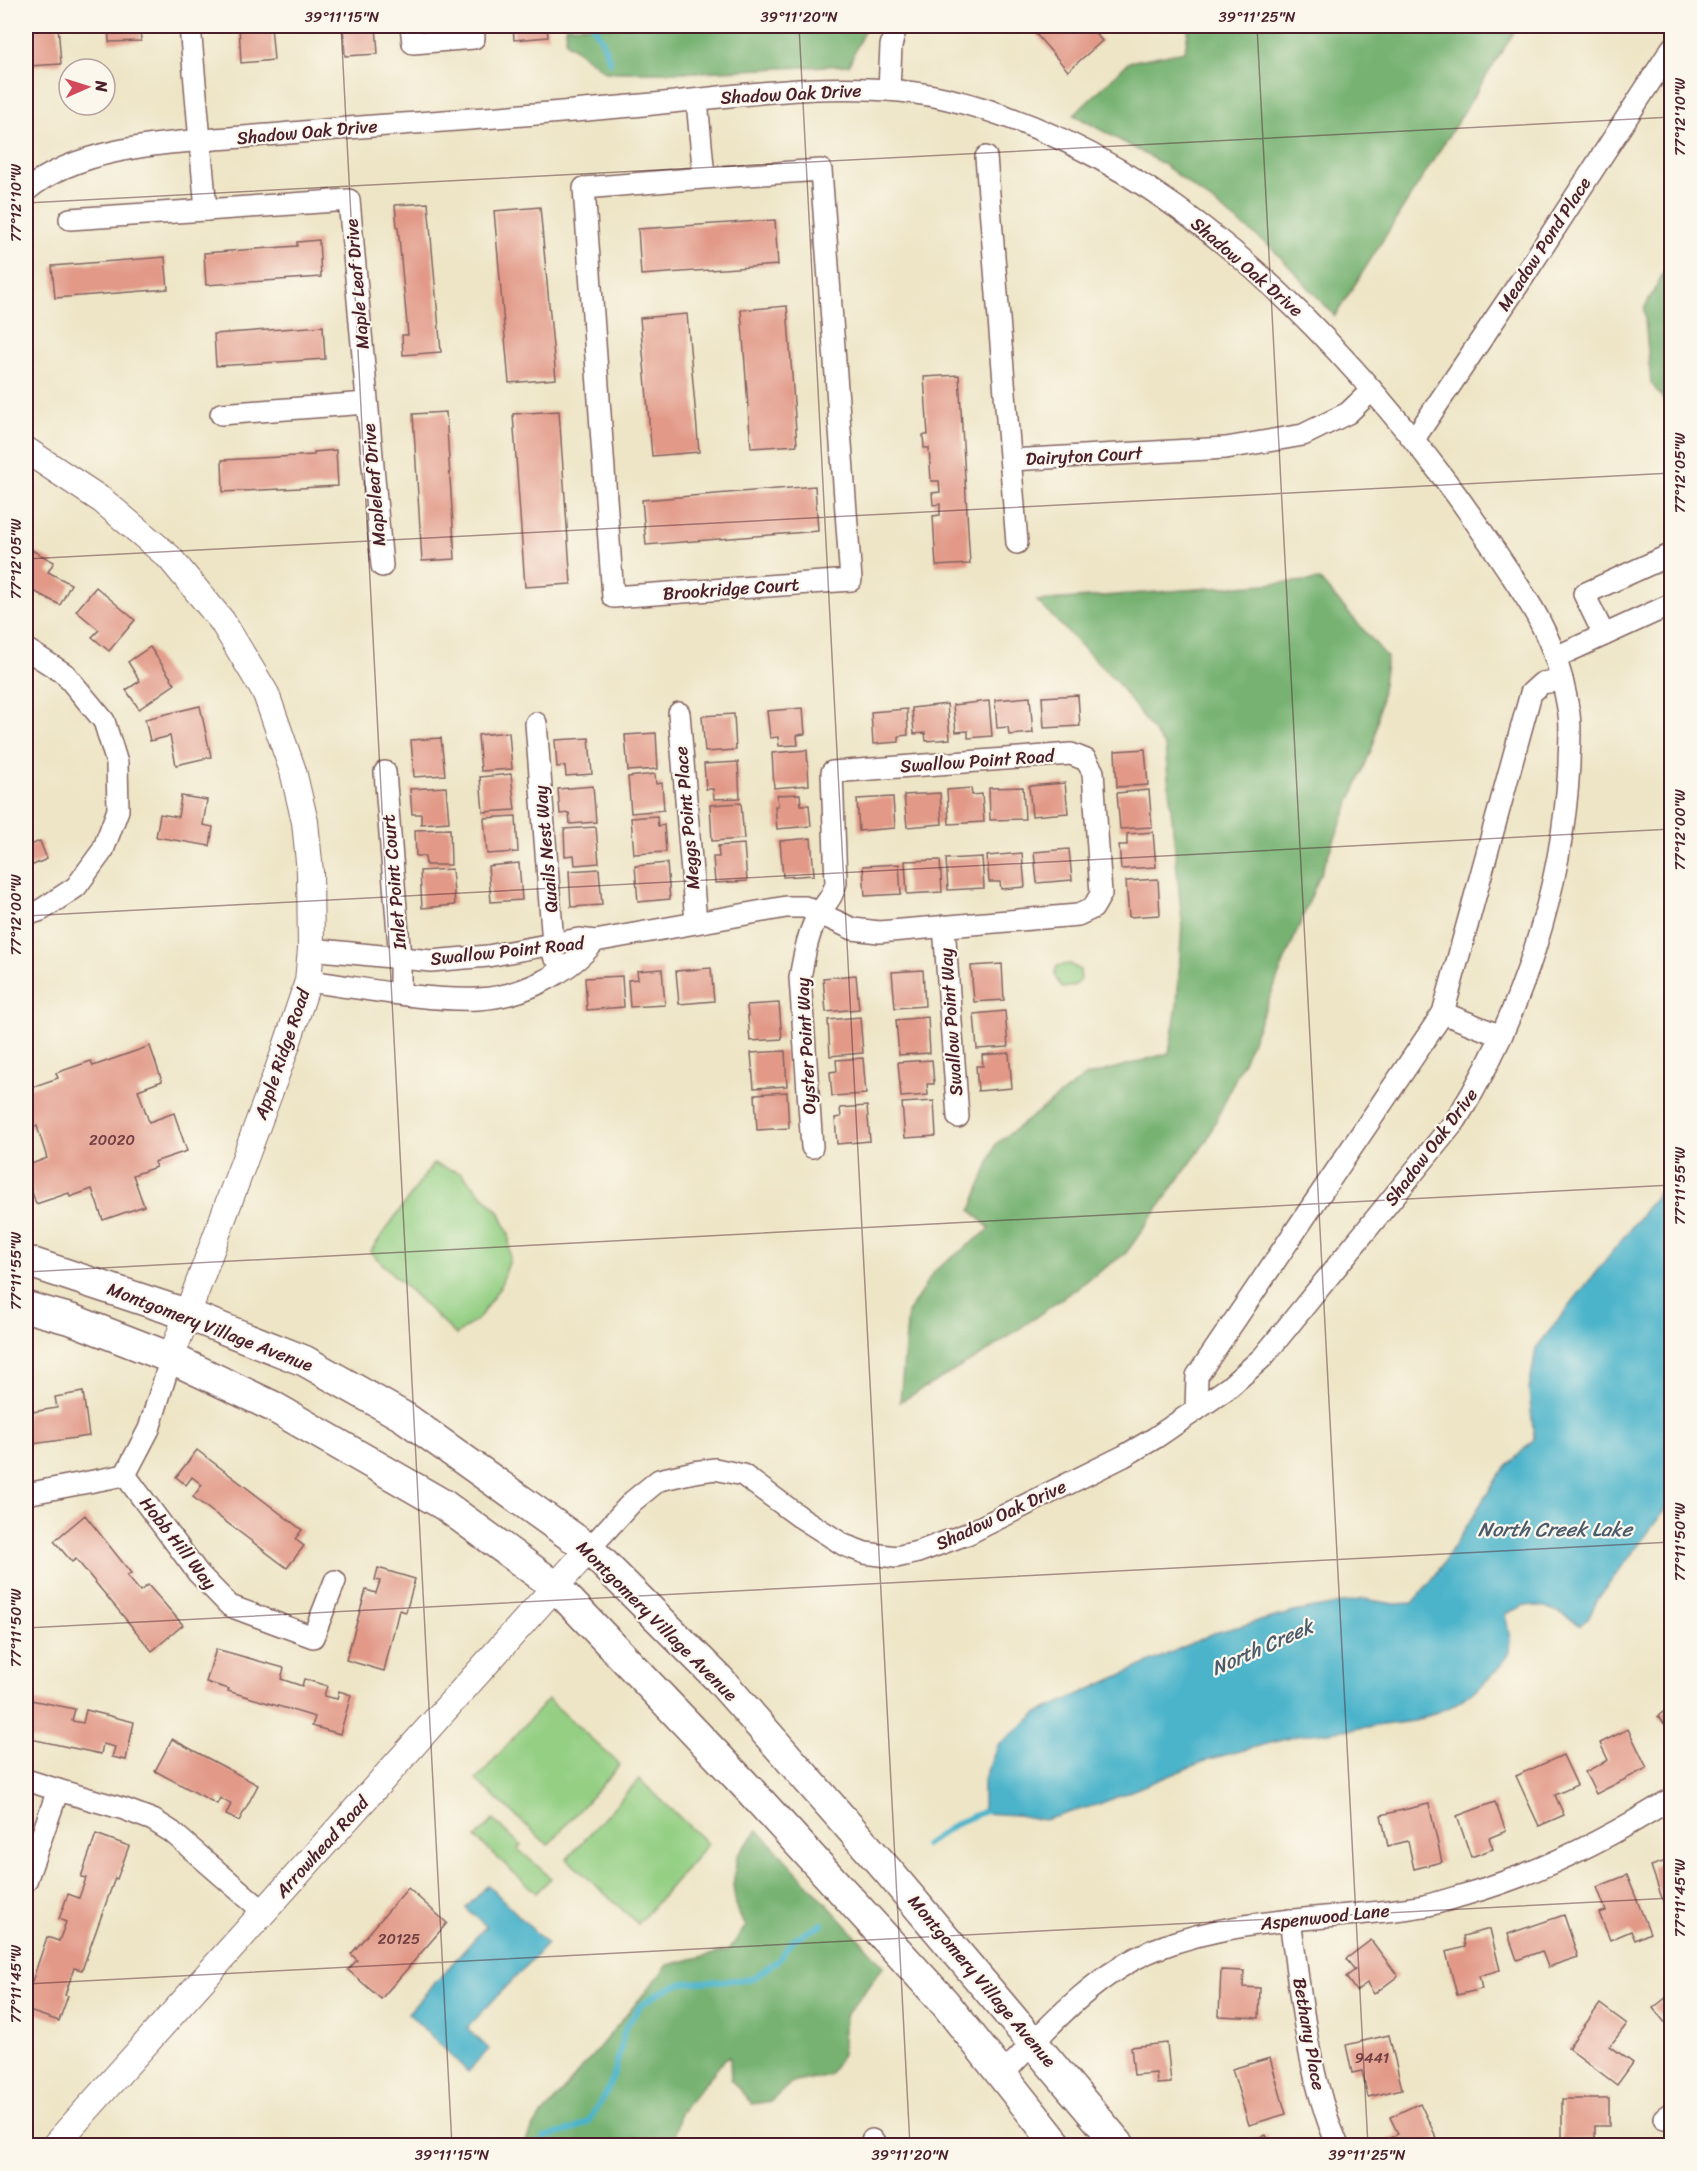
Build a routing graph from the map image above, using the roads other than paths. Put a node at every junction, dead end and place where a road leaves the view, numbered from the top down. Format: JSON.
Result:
{"nodes":[{"id":1,"x":189,"y":26,"type":"edge"},
{"id":2,"x":411,"y":26,"type":"edge"},
{"id":3,"x":473,"y":26,"type":"edge"},
{"id":4,"x":896,"y":26,"type":"edge"},
{"id":5,"x":1671,"y":48,"type":"edge"},
{"id":6,"x":889,"y":90,"type":"junction"},
{"id":7,"x":697,"y":100,"type":"junction"},
{"id":8,"x":200,"y":141,"type":"junction"},
{"id":9,"x":986,"y":157,"type":"dead end"},
{"id":10,"x":704,"y":178,"type":"junction"},
{"id":11,"x":26,"y":191,"type":"edge"},
{"id":12,"x":206,"y":210,"type":"junction"},
{"id":13,"x":70,"y":219,"type":"dead end"},
{"id":14,"x":1372,"y":390,"type":"junction"},
{"id":15,"x":367,"y":404,"type":"junction"},
{"id":16,"x":221,"y":414,"type":"dead end"},
{"id":17,"x":1414,"y":439,"type":"junction"},
{"id":18,"x":26,"y":450,"type":"edge"},
{"id":19,"x":1011,"y":460,"type":"junction"},
{"id":20,"x":1017,"y":543,"type":"dead end"},
{"id":21,"x":1671,"y":554,"type":"edge"},
{"id":22,"x":382,"y":566,"type":"dead end"},
{"id":23,"x":1671,"y":604,"type":"edge"},
{"id":24,"x":1604,"y":635,"type":"junction"},
{"id":25,"x":26,"y":649,"type":"edge"},
{"id":26,"x":1556,"y":657,"type":"junction"},
{"id":27,"x":1562,"y":680,"type":"junction"},
{"id":28,"x":679,"y":713,"type":"dead end"},
{"id":29,"x":536,"y":723,"type":"dead end"},
{"id":30,"x":386,"y":772,"type":"dead end"},
{"id":31,"x":820,"y":913,"type":"junction"},
{"id":32,"x":26,"y":915,"type":"edge"},
{"id":33,"x":696,"y":922,"type":"junction"},
{"id":34,"x":944,"y":926,"type":"junction"},
{"id":35,"x":595,"y":941,"type":"junction"},
{"id":36,"x":554,"y":944,"type":"junction"},
{"id":37,"x":311,"y":949,"type":"junction"},
{"id":38,"x":400,"y":958,"type":"junction"},
{"id":39,"x":555,"y":975,"type":"junction"},
{"id":40,"x":308,"y":981,"type":"junction"},
{"id":41,"x":400,"y":993,"type":"junction"},
{"id":42,"x":1443,"y":1013,"type":"junction"},
{"id":43,"x":1501,"y":1036,"type":"junction"},
{"id":44,"x":958,"y":1117,"type":"dead end"},
{"id":45,"x":812,"y":1147,"type":"dead end"},
{"id":46,"x":26,"y":1261,"type":"edge"},
{"id":47,"x":26,"y":1307,"type":"edge"},
{"id":48,"x":186,"y":1314,"type":"junction"},
{"id":49,"x":171,"y":1358,"type":"junction"},
{"id":50,"x":1196,"y":1410,"type":"junction"},
{"id":51,"x":125,"y":1475,"type":"junction"},
{"id":52,"x":26,"y":1494,"type":"edge"},
{"id":53,"x":589,"y":1549,"type":"junction"},
{"id":54,"x":335,"y":1581,"type":"dead end"},
{"id":55,"x":555,"y":1586,"type":"junction"},
{"id":56,"x":26,"y":1780,"type":"edge"},
{"id":57,"x":58,"y":1790,"type":"junction"},
{"id":58,"x":1671,"y":1798,"type":"edge"},
{"id":59,"x":26,"y":1877,"type":"edge"},
{"id":60,"x":264,"y":1912,"type":"junction"},
{"id":61,"x":1290,"y":1920,"type":"junction"},
{"id":62,"x":1034,"y":2041,"type":"junction"},
{"id":63,"x":1003,"y":2074,"type":"junction"},
{"id":64,"x":54,"y":2145,"type":"edge"},
{"id":65,"x":1058,"y":2145,"type":"edge"},
{"id":66,"x":1120,"y":2145,"type":"edge"},
{"id":67,"x":1338,"y":2145,"type":"edge"}],
"edges":[{"from":1,"to":8,"type":"street"},
{"from":2,"to":3,"type":"street"},
{"from":4,"to":6,"type":"street"},
{"from":5,"to":17,"type":"street","name":"Meadow Pond Place"},
{"from":6,"to":7,"type":"street","name":"Shadow Oak Drive"},
{"from":6,"to":14,"type":"street","name":"Shadow Oak Drive"},
{"from":7,"to":8,"type":"street","name":"Shadow Oak Drive"},
{"from":7,"to":10,"type":"street"},
{"from":8,"to":11,"type":"street","name":"Shadow Oak Drive"},
{"from":8,"to":12,"type":"street"},
{"from":9,"to":19,"type":"street","name":"Dairyton Court"},
{"from":10,"to":10,"type":"street","name":"Brookridge Court"},
{"from":12,"to":13,"type":"street","name":"Maple Leaf Drive"},
{"from":12,"to":15,"type":"street","name":"Maple Leaf Drive"},
{"from":14,"to":17,"type":"street","name":"Shadow Oak Drive"},
{"from":14,"to":19,"type":"street","name":"Dairyton Court"},
{"from":15,"to":16,"type":"street"},
{"from":15,"to":22,"type":"street","name":"Mapleleaf Drive"},
{"from":17,"to":26,"type":"street","name":"Shadow Oak Drive"},
{"from":18,"to":37,"type":"street","name":"Apple Ridge Road"},
{"from":19,"to":20,"type":"street"},
{"from":21,"to":24,"type":"street"},
{"from":23,"to":24,"type":"street"},
{"from":24,"to":26,"type":"street"},
{"from":25,"to":32,"type":"street"},
{"from":26,"to":27,"type":"street","name":"Shadow Oak Drive"},
{"from":27,"to":42,"type":"street"},
{"from":27,"to":43,"type":"street","name":"Shadow Oak Drive"},
{"from":28,"to":33,"type":"street","name":"Meggs Point Place"},
{"from":29,"to":36,"type":"street","name":"Quails Nest Way"},
{"from":30,"to":38,"type":"street","name":"Inlet Point Court"},
{"from":31,"to":33,"type":"street","name":"Swallow Point Road"},
{"from":31,"to":34,"type":"street","name":"Swallow Point Road"},
{"from":31,"to":34,"type":"street","name":"Swallow Point Road"},
{"from":31,"to":45,"type":"street","name":"Oyster Point Way"},
{"from":33,"to":35,"type":"street","name":"Swallow Point Road"},
{"from":34,"to":44,"type":"street","name":"Swallow Point Way"},
{"from":35,"to":36,"type":"street","name":"Swallow Point Road"},
{"from":35,"to":39,"type":"street","name":"Swallow Point Road"},
{"from":36,"to":38,"type":"street","name":"Swallow Point Road"},
{"from":36,"to":39,"type":"street","name":"Quails Nest Way"},
{"from":37,"to":38,"type":"street","name":"Swallow Point Road"},
{"from":37,"to":40,"type":"street","name":"Apple Ridge Road"},
{"from":38,"to":41,"type":"street","name":"Inlet Point Court"},
{"from":39,"to":41,"type":"street","name":"Swallow Point Road"},
{"from":40,"to":41,"type":"street","name":"Swallow Point Road"},
{"from":40,"to":48,"type":"street","name":"Apple Ridge Road"},
{"from":42,"to":43,"type":"street"},
{"from":42,"to":50,"type":"street"},
{"from":43,"to":50,"type":"street","name":"Shadow Oak Drive"},
{"from":46,"to":48,"type":"main road","name":"Montgomery Village Avenue"},
{"from":47,"to":49,"type":"main road"},
{"from":48,"to":49,"type":"street","name":"Apple Ridge Road"},
{"from":48,"to":53,"type":"main road","name":"Montgomery Village Avenue"},
{"from":49,"to":51,"type":"street"},
{"from":49,"to":55,"type":"main road"},
{"from":50,"to":53,"type":"street","name":"Shadow Oak Drive"},
{"from":51,"to":52,"type":"street"},
{"from":51,"to":54,"type":"street","name":"Hobb Hill Way"},
{"from":53,"to":55,"type":"street","name":"Arrowhead Road"},
{"from":53,"to":62,"type":"main road","name":"Montgomery Village Avenue"},
{"from":55,"to":60,"type":"street","name":"Arrowhead Road"},
{"from":55,"to":63,"type":"main road"},
{"from":56,"to":57,"type":"street"},
{"from":57,"to":59,"type":"street"},
{"from":57,"to":60,"type":"street"},
{"from":58,"to":61,"type":"street","name":"Aspenwood Lane"},
{"from":60,"to":64,"type":"street","name":"Arrowhead Road"},
{"from":61,"to":62,"type":"street","name":"Aspenwood Lane"},
{"from":61,"to":67,"type":"street","name":"Bethany Place"},
{"from":62,"to":63,"type":"street","name":"Aspenwood Lane"},
{"from":62,"to":66,"type":"main road","name":"Montgomery Village Avenue"},
{"from":63,"to":65,"type":"main road"}]}
